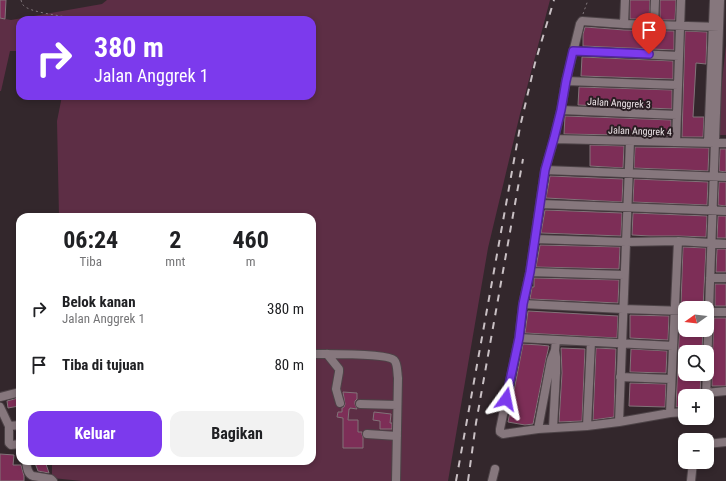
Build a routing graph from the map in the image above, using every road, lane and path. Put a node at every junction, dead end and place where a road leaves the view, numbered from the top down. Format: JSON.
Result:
{"nodes":[{"id":1,"x":21,"y":0,"type":"edge"},
{"id":2,"x":588,"y":0,"type":"edge"},
{"id":3,"x":625,"y":0,"type":"edge"},
{"id":4,"x":655,"y":0,"type":"edge"},
{"id":5,"x":681,"y":0,"type":"edge"},
{"id":6,"x":714,"y":0,"type":"edge"},
{"id":7,"x":720,"y":0,"type":"edge"},
{"id":8,"x":61,"y":16,"type":"edge"},
{"id":9,"x":582,"y":21,"type":"junction"},
{"id":10,"x":624,"y":24,"type":"junction"},
{"id":11,"x":654,"y":24,"type":"junction"},
{"id":12,"x":680,"y":25,"type":"junction"},
{"id":13,"x":716,"y":27,"type":"junction"},
{"id":14,"x":573,"y":51,"type":"junction"},
{"id":15,"x":679,"y":56,"type":"junction"},
{"id":16,"x":566,"y":81,"type":"junction"},
{"id":17,"x":678,"y":85,"type":"junction"},
{"id":18,"x":561,"y":110,"type":"junction"},
{"id":19,"x":677,"y":115,"type":"junction"},
{"id":20,"x":554,"y":138,"type":"junction"},
{"id":21,"x":630,"y":141,"type":"junction"},
{"id":22,"x":676,"y":142,"type":"junction"},
{"id":23,"x":712,"y":143,"type":"junction"},
{"id":24,"x":726,"y":143,"type":"edge"},
{"id":25,"x":545,"y":170,"type":"junction"},
{"id":26,"x":628,"y":174,"type":"junction"},
{"id":27,"x":714,"y":177,"type":"junction"},
{"id":28,"x":726,"y":177,"type":"edge"},
{"id":29,"x":541,"y":204,"type":"junction"},
{"id":30,"x":627,"y":208,"type":"junction"},
{"id":31,"x":713,"y":211,"type":"junction"},
{"id":32,"x":726,"y":211,"type":"edge"},
{"id":33,"x":535,"y":238,"type":"junction"},
{"id":34,"x":678,"y":241,"type":"junction"},
{"id":35,"x":626,"y":242,"type":"junction"},
{"id":36,"x":711,"y":243,"type":"junction"},
{"id":37,"x":726,"y":244,"type":"edge"},
{"id":38,"x":530,"y":272,"type":"junction"},
{"id":39,"x":624,"y":275,"type":"junction"},
{"id":40,"x":710,"y":278,"type":"junction"},
{"id":41,"x":726,"y":278,"type":"edge"},
{"id":42,"x":709,"y":301,"type":"edge"},
{"id":43,"x":523,"y":304,"type":"junction"},
{"id":44,"x":623,"y":309,"type":"junction"},
{"id":45,"x":674,"y":311,"type":"junction"},
{"id":46,"x":678,"y":311,"type":"edge"},
{"id":47,"x":714,"y":312,"type":"edge"},
{"id":48,"x":726,"y":312,"type":"edge"},
{"id":49,"x":519,"y":338,"type":"junction"},
{"id":50,"x":556,"y":340,"type":"junction"},
{"id":51,"x":590,"y":342,"type":"junction"},
{"id":52,"x":622,"y":343,"type":"junction"},
{"id":53,"x":673,"y":346,"type":"junction"},
{"id":54,"x":555,"y":350,"type":"junction"},
{"id":55,"x":316,"y":354,"type":"edge"},
{"id":56,"x":327,"y":354,"type":"junction"},
{"id":57,"x":620,"y":377,"type":"junction"},
{"id":58,"x":672,"y":379,"type":"junction"},
{"id":59,"x":726,"y":391,"type":"edge"},
{"id":60,"x":16,"y":393,"type":"edge"},
{"id":61,"x":714,"y":393,"type":"edge"},
{"id":62,"x":0,"y":397,"type":"edge"},
{"id":63,"x":340,"y":403,"type":"dead end"},
{"id":64,"x":360,"y":404,"type":"dead end"},
{"id":65,"x":397,"y":405,"type":"junction"},
{"id":66,"x":0,"y":406,"type":"edge"},
{"id":67,"x":678,"y":412,"type":"edge"},
{"id":68,"x":670,"y":413,"type":"junction"},
{"id":69,"x":619,"y":422,"type":"junction"},
{"id":70,"x":16,"y":425,"type":"edge"},
{"id":71,"x":9,"y":426,"type":"junction"},
{"id":72,"x":587,"y":426,"type":"junction"},
{"id":73,"x":553,"y":428,"type":"junction"},
{"id":74,"x":538,"y":429,"type":"junction"},
{"id":75,"x":367,"y":434,"type":"dead end"},
{"id":76,"x":396,"y":436,"type":"junction"},
{"id":77,"x":726,"y":442,"type":"edge"},
{"id":78,"x":714,"y":443,"type":"edge"},
{"id":79,"x":16,"y":444,"type":"edge"},
{"id":80,"x":27,"y":465,"type":"edge"},
{"id":81,"x":495,"y":469,"type":"dead end"},
{"id":82,"x":692,"y":469,"type":"edge"},
{"id":83,"x":53,"y":481,"type":"edge"},
{"id":84,"x":396,"y":481,"type":"edge"},
{"id":85,"x":492,"y":481,"type":"edge"},
{"id":86,"x":691,"y":481,"type":"edge"}],
"edges":[{"from":1,"to":8,"type":"path"},
{"from":2,"to":9,"type":"path"},
{"from":3,"to":10,"type":"street"},
{"from":4,"to":11,"type":"street"},
{"from":5,"to":12,"type":"street"},
{"from":6,"to":13,"type":"street"},
{"from":7,"to":13,"type":"street"},
{"from":9,"to":10,"type":"street"},
{"from":9,"to":14,"type":"street"},
{"from":10,"to":11,"type":"street"},
{"from":11,"to":12,"type":"street"},
{"from":12,"to":13,"type":"street"},
{"from":12,"to":15,"type":"street"},
{"from":13,"to":23,"type":"street"},
{"from":14,"to":15,"type":"street"},
{"from":14,"to":16,"type":"street"},
{"from":15,"to":17,"type":"street"},
{"from":16,"to":17,"type":"street"},
{"from":16,"to":18,"type":"street"},
{"from":17,"to":19,"type":"street"},
{"from":18,"to":19,"type":"street","name":"Jalan Anggrek 3"},
{"from":18,"to":20,"type":"street"},
{"from":19,"to":22,"type":"street"},
{"from":20,"to":21,"type":"street","name":"Jalan Anggrek 4"},
{"from":20,"to":25,"type":"street"},
{"from":21,"to":22,"type":"street","name":"Jalan Anggrek 4"},
{"from":21,"to":26,"type":"street"},
{"from":22,"to":23,"type":"street","name":"Jalan Anggrek 4"},
{"from":23,"to":24,"type":"street","name":"Jalan Anggrek 4"},
{"from":23,"to":27,"type":"street"},
{"from":25,"to":26,"type":"street"},
{"from":25,"to":29,"type":"street"},
{"from":26,"to":27,"type":"street"},
{"from":26,"to":30,"type":"street"},
{"from":27,"to":28,"type":"street"},
{"from":27,"to":31,"type":"street"},
{"from":29,"to":30,"type":"street"},
{"from":29,"to":33,"type":"street"},
{"from":30,"to":31,"type":"street"},
{"from":30,"to":35,"type":"street"},
{"from":31,"to":32,"type":"street"},
{"from":31,"to":36,"type":"street"},
{"from":33,"to":35,"type":"street"},
{"from":33,"to":38,"type":"street"},
{"from":34,"to":35,"type":"street"},
{"from":34,"to":36,"type":"street"},
{"from":34,"to":45,"type":"street"},
{"from":35,"to":39,"type":"street"},
{"from":36,"to":37,"type":"street"},
{"from":36,"to":40,"type":"street"},
{"from":38,"to":39,"type":"street"},
{"from":38,"to":43,"type":"street"},
{"from":39,"to":44,"type":"street"},
{"from":40,"to":41,"type":"street"},
{"from":40,"to":42,"type":"street"},
{"from":43,"to":44,"type":"street"},
{"from":43,"to":49,"type":"street"},
{"from":44,"to":45,"type":"street"},
{"from":44,"to":52,"type":"street"},
{"from":45,"to":46,"type":"street"},
{"from":45,"to":53,"type":"street"},
{"from":47,"to":48,"type":"street"},
{"from":49,"to":50,"type":"street"},
{"from":49,"to":74,"type":"street"},
{"from":50,"to":51,"type":"street"},
{"from":50,"to":54,"type":"street"},
{"from":51,"to":52,"type":"street"},
{"from":51,"to":72,"type":"street"},
{"from":52,"to":53,"type":"street"},
{"from":52,"to":57,"type":"street"},
{"from":53,"to":58,"type":"street"},
{"from":54,"to":73,"type":"street"},
{"from":54,"to":74,"type":"street"},
{"from":55,"to":56,"type":"street"},
{"from":56,"to":63,"type":"street"},
{"from":56,"to":65,"type":"street"},
{"from":57,"to":58,"type":"street"},
{"from":57,"to":69,"type":"street"},
{"from":58,"to":68,"type":"street"},
{"from":59,"to":61,"type":"street"},
{"from":60,"to":62,"type":"street"},
{"from":64,"to":65,"type":"street"},
{"from":65,"to":76,"type":"street"},
{"from":66,"to":71,"type":"street"},
{"from":67,"to":68,"type":"street"},
{"from":68,"to":69,"type":"street"},
{"from":69,"to":72,"type":"street"},
{"from":70,"to":71,"type":"street"},
{"from":71,"to":79,"type":"street"},
{"from":72,"to":73,"type":"street"},
{"from":73,"to":74,"type":"street"},
{"from":75,"to":76,"type":"street"},
{"from":76,"to":84,"type":"street"},
{"from":77,"to":78,"type":"street"},
{"from":80,"to":83,"type":"street"},
{"from":81,"to":85,"type":"street"},
{"from":82,"to":86,"type":"street"}]}
